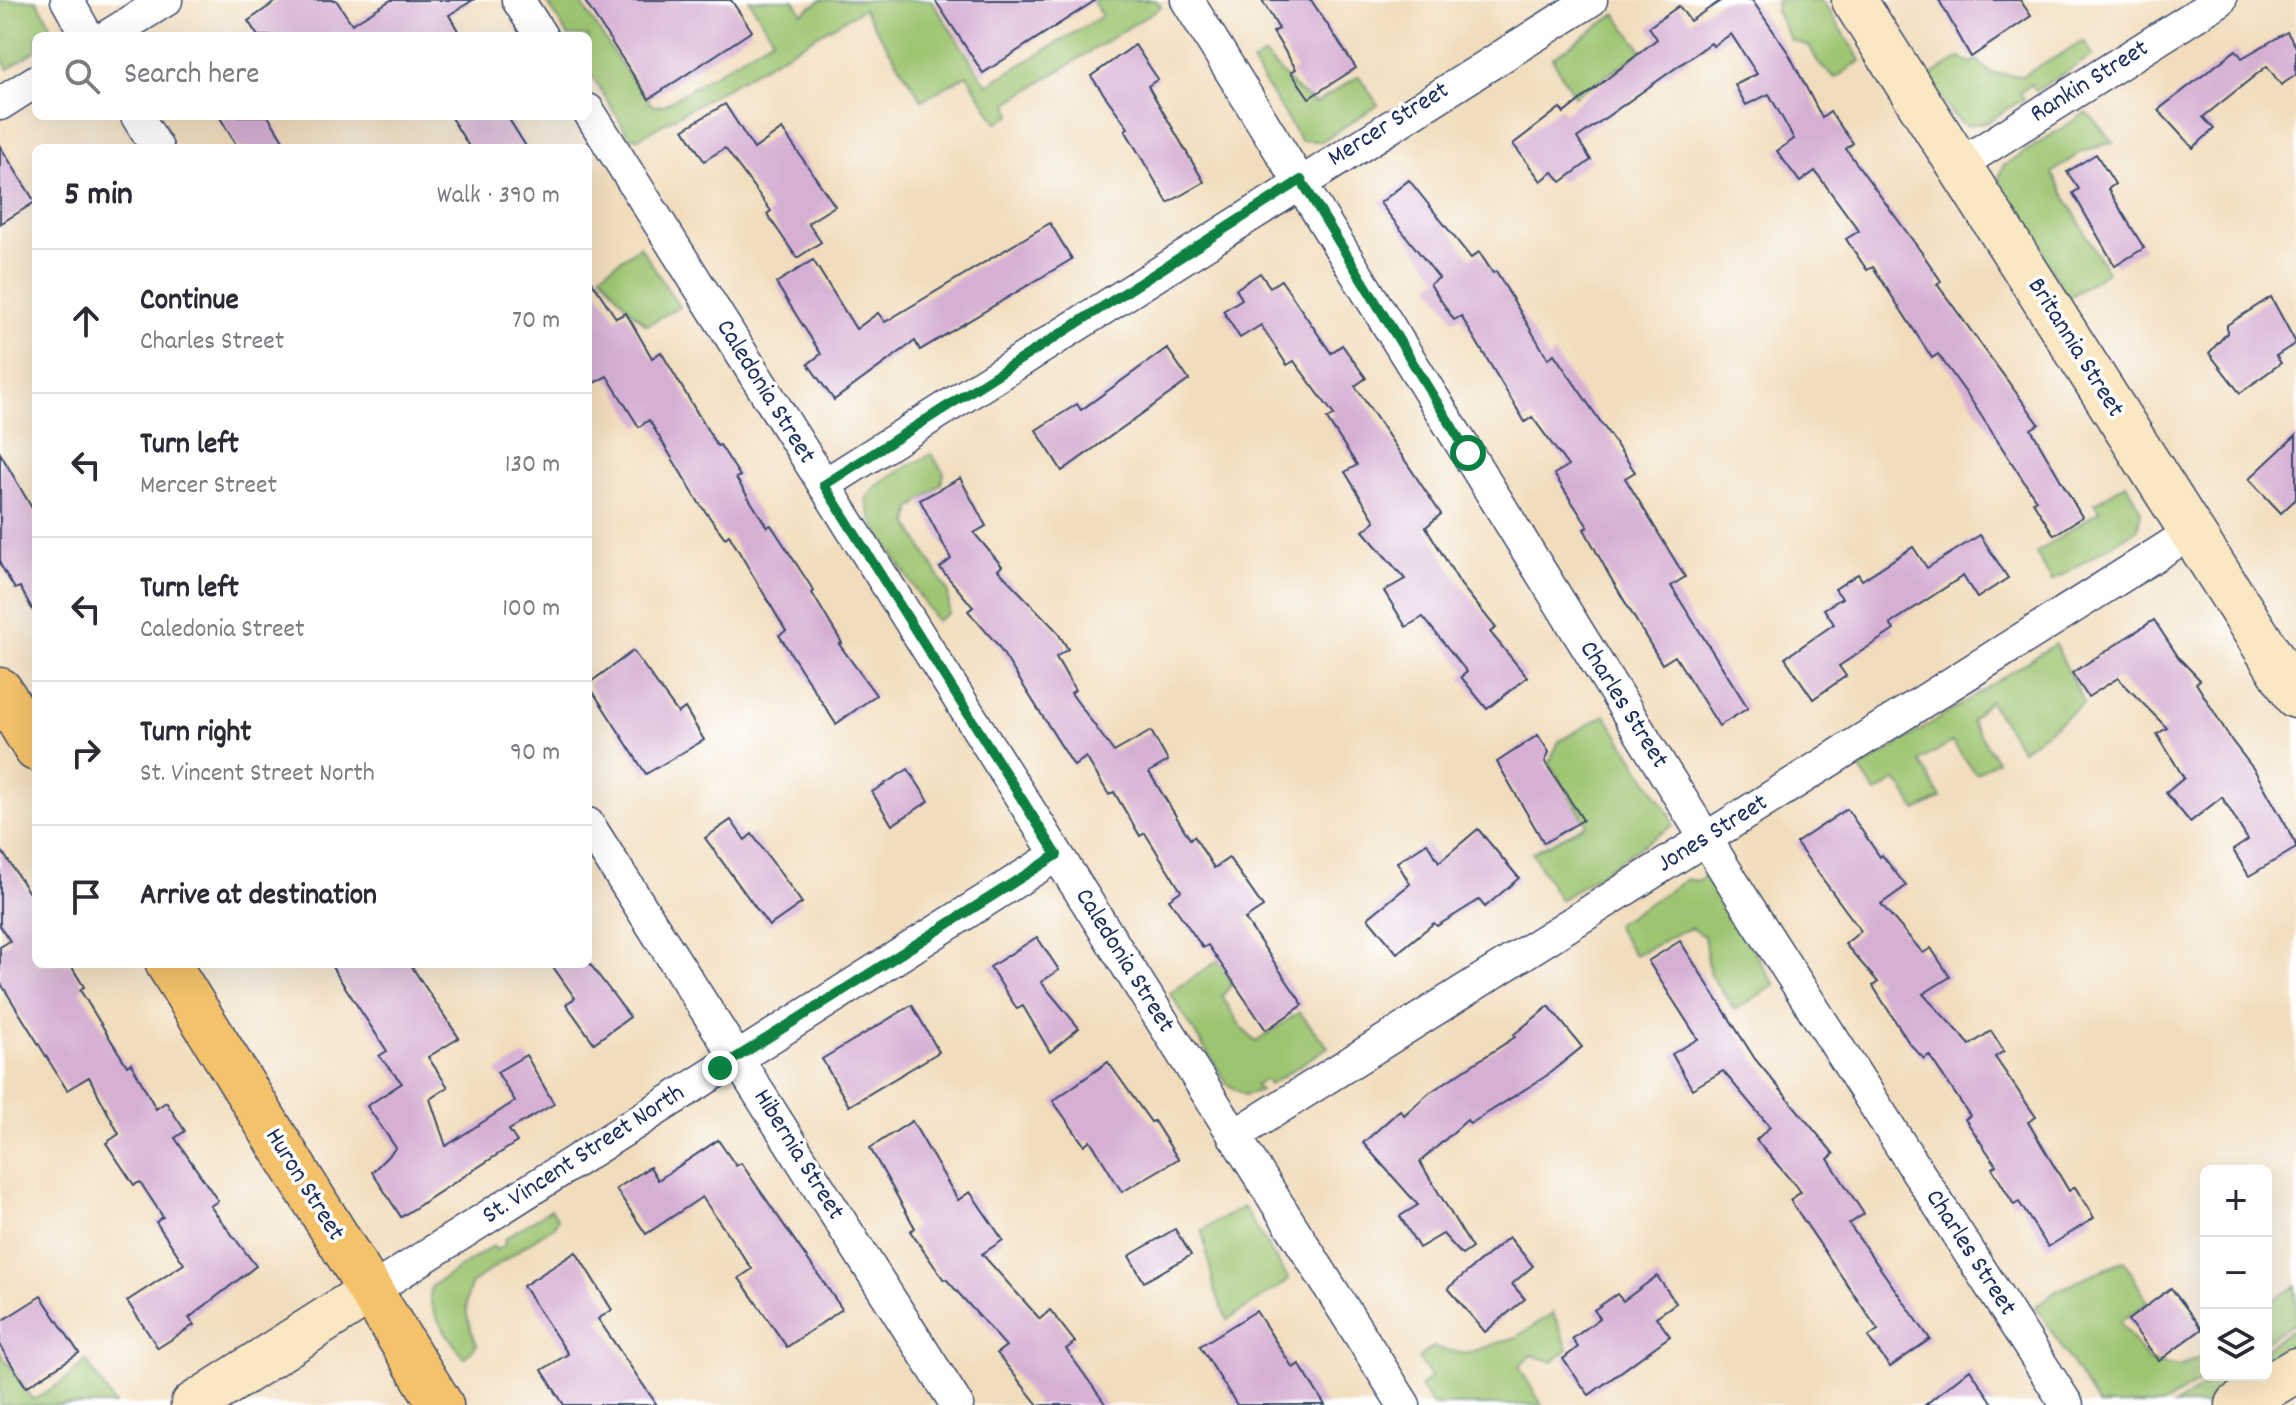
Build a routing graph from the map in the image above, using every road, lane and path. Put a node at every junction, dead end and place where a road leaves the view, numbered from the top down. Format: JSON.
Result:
{"nodes":[{"id":1,"x":67,"y":0,"type":"edge"},
{"id":2,"x":166,"y":0,"type":"edge"},
{"id":3,"x":518,"y":0,"type":"edge"},
{"id":4,"x":1187,"y":0,"type":"edge"},
{"id":5,"x":1591,"y":0,"type":"edge"},
{"id":6,"x":1854,"y":0,"type":"edge"},
{"id":7,"x":2220,"y":0,"type":"edge"},
{"id":8,"x":85,"y":32,"type":"edge"},
{"id":9,"x":114,"y":32,"type":"edge"},
{"id":10,"x":538,"y":32,"type":"edge"},
{"id":11,"x":32,"y":84,"type":"edge"},
{"id":12,"x":0,"y":104,"type":"edge"},
{"id":13,"x":592,"y":116,"type":"edge"},
{"id":14,"x":140,"y":120,"type":"edge"},
{"id":15,"x":154,"y":144,"type":"edge"},
{"id":16,"x":1959,"y":165,"type":"junction"},
{"id":17,"x":1301,"y":180,"type":"junction"},
{"id":18,"x":824,"y":485,"type":"junction"},
{"id":19,"x":2192,"y":532,"type":"junction"},
{"id":20,"x":0,"y":690,"type":"edge"},
{"id":21,"x":2296,"y":696,"type":"edge"},
{"id":22,"x":32,"y":742,"type":"edge"},
{"id":23,"x":592,"y":830,"type":"edge"},
{"id":24,"x":1705,"y":838,"type":"junction"},
{"id":25,"x":1057,"y":855,"type":"junction"},
{"id":26,"x":170,"y":968,"type":"edge"},
{"id":27,"x":736,"y":1057,"type":"junction"},
{"id":28,"x":1234,"y":1136,"type":"junction"},
{"id":29,"x":371,"y":1291,"type":"junction"},
{"id":30,"x":2296,"y":1370,"type":"edge"},
{"id":31,"x":193,"y":1405,"type":"edge"},
{"id":32,"x":441,"y":1405,"type":"edge"},
{"id":33,"x":957,"y":1405,"type":"edge"},
{"id":34,"x":1404,"y":1405,"type":"edge"},
{"id":35,"x":2067,"y":1405,"type":"edge"},
{"id":36,"x":2238,"y":1405,"type":"edge"}],
"edges":[{"from":1,"to":8,"type":"street"},
{"from":2,"to":9,"type":"street"},
{"from":3,"to":10,"type":"street"},
{"from":4,"to":17,"type":"street","name":"Charles Street"},
{"from":5,"to":17,"type":"street","name":"Mercer Street"},
{"from":6,"to":16,"type":"street","name":"Britannia Street"},
{"from":7,"to":16,"type":"street","name":"Rankin Street"},
{"from":11,"to":12,"type":"street"},
{"from":13,"to":18,"type":"street","name":"Caledonia Street"},
{"from":14,"to":15,"type":"street"},
{"from":16,"to":19,"type":"street","name":"Britannia Street"},
{"from":17,"to":18,"type":"street","name":"Mercer Street"},
{"from":17,"to":24,"type":"street","name":"Charles Street"},
{"from":18,"to":25,"type":"street","name":"Caledonia Street"},
{"from":19,"to":21,"type":"street","name":"Britannia Street"},
{"from":19,"to":24,"type":"street","name":"Jones Street"},
{"from":20,"to":22,"type":"main road"},
{"from":23,"to":27,"type":"street","name":"Hibernia Street"},
{"from":24,"to":28,"type":"street","name":"Jones Street"},
{"from":24,"to":35,"type":"street","name":"Charles Street"},
{"from":25,"to":27,"type":"street","name":"St. Vincent Street North"},
{"from":25,"to":28,"type":"street","name":"Caledonia Street"},
{"from":26,"to":29,"type":"main road","name":"Huron Street"},
{"from":27,"to":29,"type":"street","name":"St. Vincent Street North"},
{"from":27,"to":33,"type":"street","name":"Hibernia Street"},
{"from":28,"to":34,"type":"street","name":"Caledonia Street"},
{"from":29,"to":31,"type":"street","name":"St. Vincent Street North"},
{"from":29,"to":32,"type":"main road","name":"Huron Street"},
{"from":30,"to":36,"type":"street"}]}
